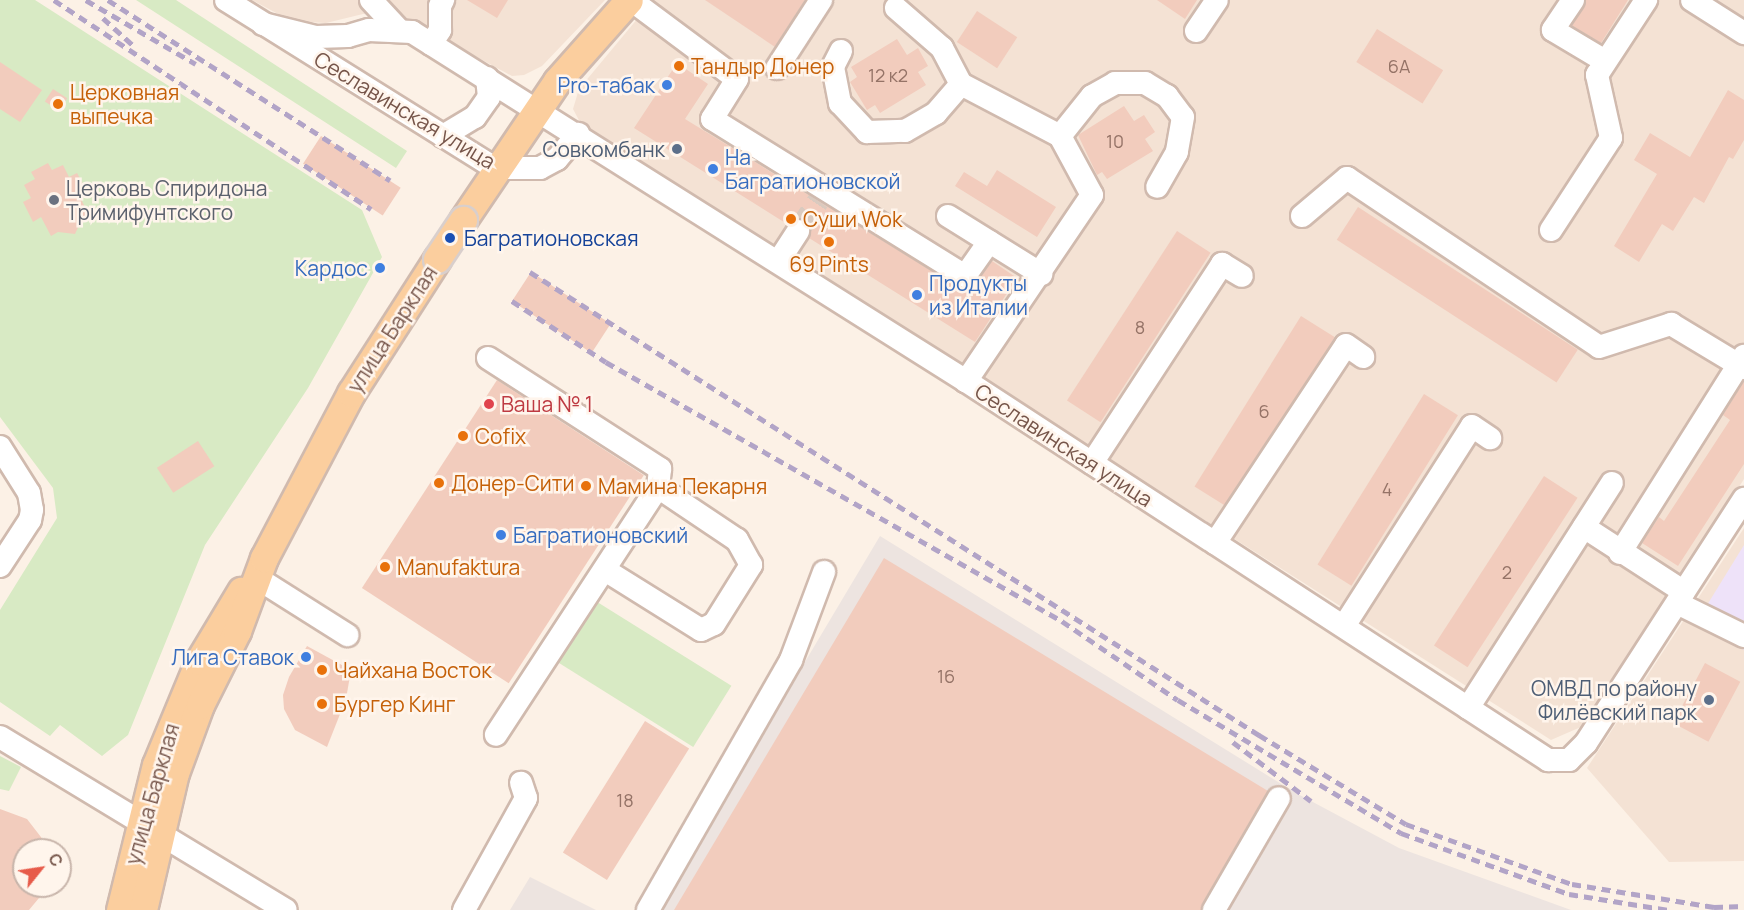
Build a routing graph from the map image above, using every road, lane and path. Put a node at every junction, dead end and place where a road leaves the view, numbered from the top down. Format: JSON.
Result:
{"nodes":[{"id":1,"x":226,"y":0,"type":"edge"},
{"id":2,"x":371,"y":0,"type":"edge"},
{"id":3,"x":443,"y":0,"type":"edge"},
{"id":4,"x":630,"y":0,"type":"edge"},
{"id":5,"x":821,"y":0,"type":"edge"},
{"id":6,"x":1217,"y":0,"type":"edge"},
{"id":7,"x":1573,"y":0,"type":"edge"},
{"id":8,"x":1646,"y":0,"type":"edge"},
{"id":9,"x":1692,"y":0,"type":"edge"},
{"id":10,"x":896,"y":8,"type":"dead end"},
{"id":11,"x":262,"y":24,"type":"junction"},
{"id":12,"x":399,"y":30,"type":"junction"},
{"id":13,"x":1196,"y":31,"type":"dead end"},
{"id":14,"x":1744,"y":33,"type":"edge"},
{"id":15,"x":431,"y":44,"type":"junction"},
{"id":16,"x":841,"y":51,"type":"dead end"},
{"id":17,"x":1605,"y":61,"type":"junction"},
{"id":18,"x":777,"y":68,"type":"dead end"},
{"id":19,"x":487,"y":78,"type":"junction"},
{"id":20,"x":961,"y":84,"type":"junction"},
{"id":21,"x":537,"y":109,"type":"junction"},
{"id":22,"x":578,"y":134,"type":"junction"},
{"id":23,"x":443,"y":136,"type":"junction"},
{"id":24,"x":1060,"y":136,"type":"junction"},
{"id":25,"x":495,"y":168,"type":"junction"},
{"id":26,"x":1157,"y":187,"type":"dead end"},
{"id":27,"x":948,"y":216,"type":"dead end"},
{"id":28,"x":1302,"y":216,"type":"dead end"},
{"id":29,"x":798,"y":231,"type":"tunnel mouth"},
{"id":30,"x":1551,"y":231,"type":"dead end"},
{"id":31,"x":989,"y":242,"type":"junction"},
{"id":32,"x":778,"y":262,"type":"junction"},
{"id":33,"x":1041,"y":274,"type":"junction"},
{"id":34,"x":1242,"y":276,"type":"dead end"},
{"id":35,"x":1363,"y":357,"type":"dead end"},
{"id":36,"x":488,"y":358,"type":"dead end"},
{"id":37,"x":1742,"y":363,"type":"edge"},
{"id":38,"x":966,"y":381,"type":"junction"},
{"id":39,"x":1490,"y":438,"type":"dead end"},
{"id":40,"x":0,"y":447,"type":"edge"},
{"id":41,"x":1092,"y":463,"type":"junction"},
{"id":42,"x":1612,"y":483,"type":"dead end"},
{"id":43,"x":658,"y":487,"type":"junction"},
{"id":44,"x":1744,"y":499,"type":"edge"},
{"id":45,"x":1584,"y":527,"type":"junction"},
{"id":46,"x":1215,"y":543,"type":"junction"},
{"id":47,"x":1620,"y":553,"type":"junction"},
{"id":48,"x":0,"y":566,"type":"edge"},
{"id":49,"x":261,"y":568,"type":"junction"},
{"id":50,"x":605,"y":570,"type":"junction"},
{"id":51,"x":824,"y":572,"type":"dead end"},
{"id":52,"x":1680,"y":597,"type":"junction"},
{"id":53,"x":1344,"y":626,"type":"junction"},
{"id":54,"x":347,"y":635,"type":"dead end"},
{"id":55,"x":1744,"y":636,"type":"edge"},
{"id":56,"x":1468,"y":708,"type":"junction"},
{"id":57,"x":496,"y":735,"type":"dead end"},
{"id":58,"x":0,"y":737,"type":"edge"},
{"id":59,"x":521,"y":783,"type":"dead end"},
{"id":60,"x":1279,"y":798,"type":"dead end"},
{"id":61,"x":149,"y":829,"type":"junction"},
{"id":62,"x":120,"y":910,"type":"edge"},
{"id":63,"x":142,"y":910,"type":"edge"},
{"id":64,"x":286,"y":910,"type":"edge"},
{"id":65,"x":464,"y":910,"type":"edge"},
{"id":66,"x":648,"y":910,"type":"edge"},
{"id":67,"x":1214,"y":910,"type":"edge"}],
"edges":[{"from":1,"to":11,"type":"street","name":"Сеславинская улица"},
{"from":2,"to":12,"type":"street"},
{"from":3,"to":15,"type":"street"},
{"from":4,"to":21,"type":"main road","name":"улица Барклая"},
{"from":4,"to":31,"type":"street"},
{"from":5,"to":18,"type":"street"},
{"from":6,"to":13,"type":"street"},
{"from":7,"to":17,"type":"street"},
{"from":8,"to":17,"type":"street"},
{"from":9,"to":14,"type":"street"},
{"from":10,"to":20,"type":"street"},
{"from":11,"to":12,"type":"street","name":"Сеславинская улица"},
{"from":11,"to":23,"type":"street","name":"Сеславинская улица"},
{"from":12,"to":15,"type":"street","name":"Сеславинская улица"},
{"from":15,"to":19,"type":"street","name":"Сеславинская улица"},
{"from":16,"to":20,"type":"street"},
{"from":17,"to":30,"type":"street"},
{"from":19,"to":21,"type":"street","name":"Сеславинская улица"},
{"from":19,"to":23,"type":"street"},
{"from":20,"to":24,"type":"street"},
{"from":21,"to":22,"type":"street","name":"Сеславинская улица"},
{"from":21,"to":25,"type":"main road","name":"улица Барклая"},
{"from":22,"to":25,"type":"street","name":"Сеславинская улица"},
{"from":22,"to":32,"type":"street","name":"Сеславинская улица"},
{"from":23,"to":25,"type":"street","name":"Сеславинская улица"},
{"from":24,"to":26,"type":"street"},
{"from":24,"to":33,"type":"street"},
{"from":25,"to":49,"type":"main road","name":"улица Барклая","bridge":true},
{"from":27,"to":31,"type":"street"},
{"from":28,"to":37,"type":"street"},
{"from":29,"to":32,"type":"street"},
{"from":31,"to":33,"type":"street"},
{"from":32,"to":38,"type":"street","name":"Сеславинская улица"},
{"from":33,"to":38,"type":"street"},
{"from":34,"to":41,"type":"street"},
{"from":35,"to":46,"type":"street"},
{"from":36,"to":43,"type":"street"},
{"from":37,"to":47,"type":"street"},
{"from":38,"to":41,"type":"street","name":"Сеславинская улица"},
{"from":39,"to":53,"type":"street"},
{"from":40,"to":48,"type":"street"},
{"from":41,"to":46,"type":"street","name":"Сеславинская улица"},
{"from":42,"to":45,"type":"street"},
{"from":43,"to":50,"type":"street"},
{"from":43,"to":50,"type":"street"},
{"from":44,"to":52,"type":"street"},
{"from":45,"to":47,"type":"street"},
{"from":45,"to":56,"type":"street"},
{"from":46,"to":53,"type":"street","name":"Сеславинская улица"},
{"from":47,"to":52,"type":"street"},
{"from":49,"to":54,"type":"street"},
{"from":49,"to":61,"type":"main road","name":"улица Барклая"},
{"from":50,"to":57,"type":"street"},
{"from":51,"to":66,"type":"street"},
{"from":52,"to":55,"type":"street"},
{"from":52,"to":56,"type":"street","name":"Сеславинская улица"},
{"from":53,"to":56,"type":"street","name":"Сеславинская улица"},
{"from":58,"to":61,"type":"street"},
{"from":59,"to":65,"type":"street"},
{"from":60,"to":67,"type":"street"},
{"from":61,"to":62,"type":"main road","name":"улица Барклая"},
{"from":61,"to":63,"type":"main road","name":"улица Барклая"},
{"from":61,"to":64,"type":"street"}]}
